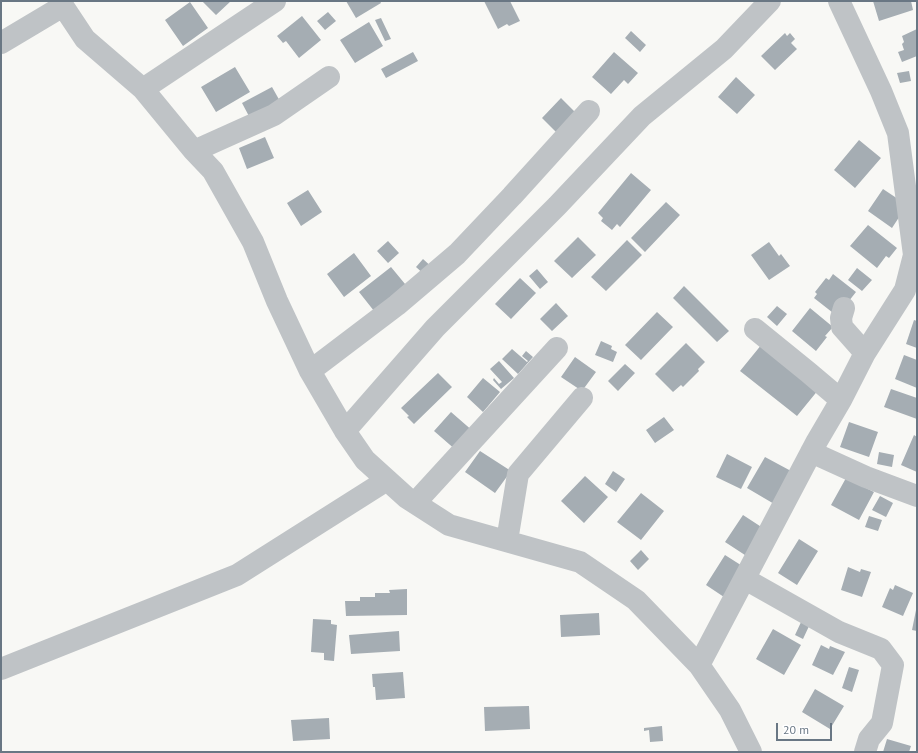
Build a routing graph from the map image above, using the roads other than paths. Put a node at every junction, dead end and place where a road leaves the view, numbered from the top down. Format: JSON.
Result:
{"nodes":[{"id":1,"x":275,"y":1,"type":"edge"},
{"id":2,"x":770,"y":1,"type":"edge"},
{"id":3,"x":839,"y":1,"type":"edge"},
{"id":4,"x":62,"y":4,"type":"edge"},
{"id":5,"x":1,"y":43,"type":"edge"},
{"id":6,"x":329,"y":77,"type":"dead end"},
{"id":7,"x":143,"y":89,"type":"junction"},
{"id":8,"x":589,"y":111,"type":"dead end"},
{"id":9,"x":194,"y":151,"type":"junction"},
{"id":10,"x":844,"y":308,"type":"dead end"},
{"id":11,"x":755,"y":330,"type":"dead end"},
{"id":12,"x":557,"y":348,"type":"dead end"},
{"id":13,"x":865,"y":353,"type":"junction"},
{"id":14,"x":310,"y":372,"type":"junction"},
{"id":15,"x":582,"y":398,"type":"dead end"},
{"id":16,"x":841,"y":400,"type":"junction"},
{"id":17,"x":345,"y":431,"type":"junction"},
{"id":18,"x":811,"y":452,"type":"junction"},
{"id":19,"x":387,"y":480,"type":"junction"},
{"id":20,"x":917,"y":496,"type":"edge"},
{"id":21,"x":415,"y":503,"type":"junction"},
{"id":22,"x":507,"y":541,"type":"junction"},
{"id":23,"x":745,"y":580,"type":"junction"},
{"id":24,"x":700,"y":665,"type":"junction"},
{"id":25,"x":1,"y":669,"type":"edge"},
{"id":26,"x":750,"y":752,"type":"edge"},
{"id":27,"x":865,"y":752,"type":"edge"}],
"edges":[{"from":1,"to":7,"type":"street"},
{"from":2,"to":17,"type":"street"},
{"from":3,"to":13,"type":"street"},
{"from":4,"to":5,"type":"street"},
{"from":4,"to":7,"type":"street"},
{"from":6,"to":9,"type":"street"},
{"from":7,"to":9,"type":"street"},
{"from":8,"to":14,"type":"street"},
{"from":9,"to":14,"type":"street"},
{"from":10,"to":13,"type":"street"},
{"from":11,"to":16,"type":"street"},
{"from":12,"to":21,"type":"street"},
{"from":13,"to":16,"type":"street"},
{"from":14,"to":17,"type":"street"},
{"from":15,"to":22,"type":"street"},
{"from":16,"to":18,"type":"street"},
{"from":17,"to":19,"type":"street"},
{"from":18,"to":20,"type":"street"},
{"from":18,"to":23,"type":"street"},
{"from":19,"to":21,"type":"street"},
{"from":19,"to":25,"type":"street"},
{"from":21,"to":22,"type":"street"},
{"from":22,"to":24,"type":"street"},
{"from":23,"to":24,"type":"street"},
{"from":23,"to":27,"type":"street"},
{"from":24,"to":26,"type":"street"}]}
